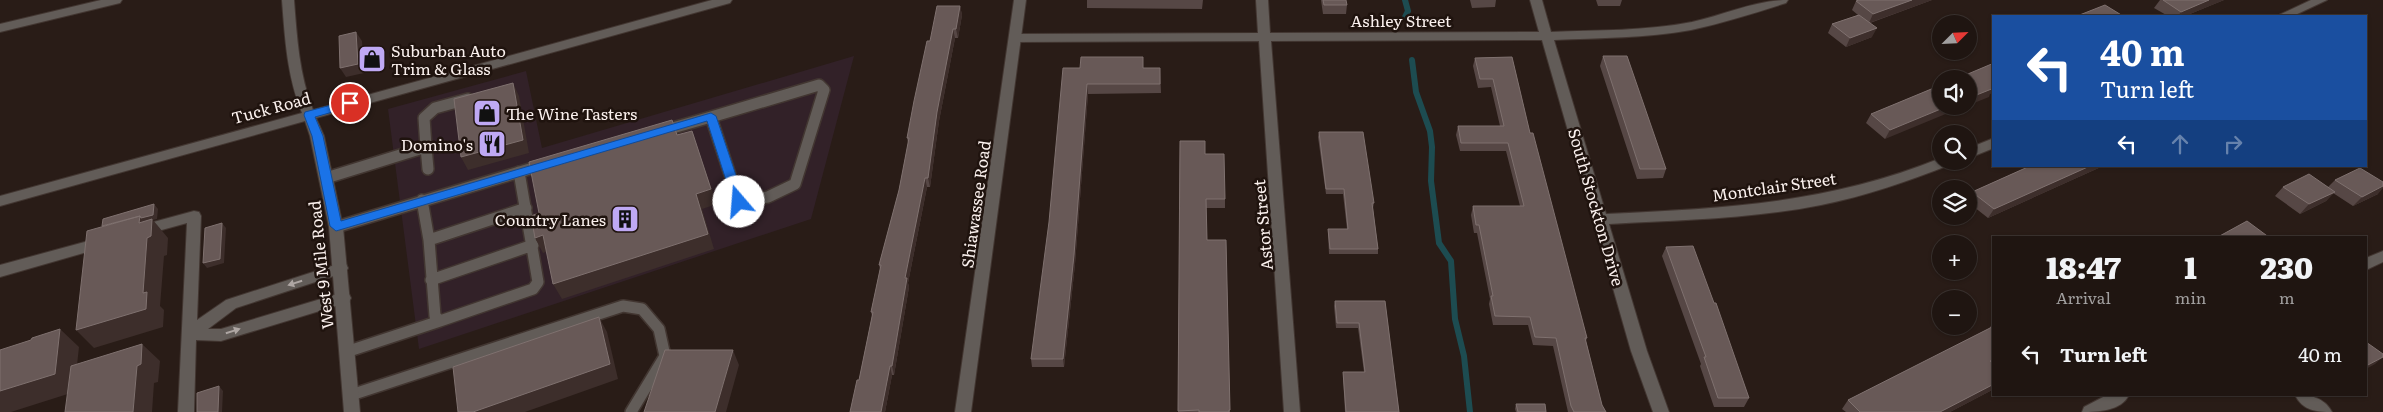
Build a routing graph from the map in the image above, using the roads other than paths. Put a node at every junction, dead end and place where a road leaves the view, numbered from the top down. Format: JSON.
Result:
{"nodes":[{"id":1,"x":116,"y":0,"type":"edge"},
{"id":2,"x":288,"y":0,"type":"edge"},
{"id":3,"x":726,"y":0,"type":"edge"},
{"id":4,"x":1020,"y":0,"type":"edge"},
{"id":5,"x":1262,"y":0,"type":"edge"},
{"id":6,"x":1536,"y":0,"type":"edge"},
{"id":7,"x":1782,"y":0,"type":"edge"},
{"id":8,"x":2321,"y":0,"type":"edge"},
{"id":9,"x":2285,"y":15,"type":"edge"},
{"id":10,"x":0,"y":28,"type":"edge"},
{"id":11,"x":1264,"y":36,"type":"junction"},
{"id":12,"x":1547,"y":36,"type":"junction"},
{"id":13,"x":1016,"y":38,"type":"junction"},
{"id":14,"x":482,"y":95,"type":"edge"},
{"id":15,"x":309,"y":115,"type":"junction"},
{"id":16,"x":711,"y":116,"type":"junction"},
{"id":17,"x":647,"y":135,"type":"edge"},
{"id":18,"x":1992,"y":144,"type":"edge"},
{"id":19,"x":426,"y":147,"type":"junction"},
{"id":20,"x":1977,"y":150,"type":"edge"},
{"id":21,"x":555,"y":161,"type":"edge"},
{"id":22,"x":1932,"y":166,"type":"edge"},
{"id":23,"x":428,"y":168,"type":"dead end"},
{"id":24,"x":519,"y":172,"type":"junction"},
{"id":25,"x":326,"y":178,"type":"junction"},
{"id":26,"x":422,"y":200,"type":"junction"},
{"id":27,"x":0,"y":201,"type":"edge"},
{"id":28,"x":526,"y":208,"type":"junction"},
{"id":29,"x":1600,"y":219,"type":"junction"},
{"id":30,"x":336,"y":226,"type":"junction"},
{"id":31,"x":428,"y":240,"type":"junction"},
{"id":32,"x":533,"y":245,"type":"junction"},
{"id":33,"x":2383,"y":256,"type":"edge"},
{"id":34,"x":2367,"y":264,"type":"edge"},
{"id":35,"x":341,"y":268,"type":"junction"},
{"id":36,"x":0,"y":271,"type":"edge"},
{"id":37,"x":431,"y":280,"type":"junction"},
{"id":38,"x":344,"y":298,"type":"junction"},
{"id":39,"x":440,"y":321,"type":"junction"},
{"id":40,"x":189,"y":334,"type":"junction"},
{"id":41,"x":346,"y":352,"type":"junction"},
{"id":42,"x":351,"y":395,"type":"junction"},
{"id":43,"x":2119,"y":396,"type":"edge"},
{"id":44,"x":2304,"y":396,"type":"edge"},
{"id":45,"x":186,"y":412,"type":"edge"},
{"id":46,"x":352,"y":412,"type":"edge"},
{"id":47,"x":631,"y":412,"type":"edge"},
{"id":48,"x":963,"y":412,"type":"edge"},
{"id":49,"x":1292,"y":412,"type":"edge"},
{"id":50,"x":1661,"y":412,"type":"edge"},
{"id":51,"x":2090,"y":412,"type":"edge"},
{"id":52,"x":2324,"y":412,"type":"edge"}],
"edges":[{"from":1,"to":10,"type":"street"},
{"from":2,"to":15,"type":"street","name":"West 9 Mile Road"},
{"from":3,"to":15,"type":"street","name":"Tuck Road"},
{"from":4,"to":13,"type":"street","name":"Shiawassee Road"},
{"from":5,"to":11,"type":"street"},
{"from":6,"to":12,"type":"street","name":"South Stockton Drive"},
{"from":7,"to":12,"type":"street","name":"Ashley Street"},
{"from":8,"to":9,"type":"street"},
{"from":11,"to":12,"type":"street","name":"Ashley Street"},
{"from":11,"to":13,"type":"street","name":"Ashley Street"},
{"from":11,"to":49,"type":"street","name":"Astor Street"},
{"from":12,"to":29,"type":"street","name":"South Stockton Drive"},
{"from":13,"to":48,"type":"street","name":"Shiawassee Road"},
{"from":14,"to":19,"type":"lane"},
{"from":15,"to":25,"type":"street","name":"West 9 Mile Road"},
{"from":15,"to":27,"type":"street","name":"Tuck Road"},
{"from":16,"to":16,"type":"lane"},
{"from":16,"to":17,"type":"lane"},
{"from":18,"to":20,"type":"street"},
{"from":19,"to":23,"type":"lane"},
{"from":19,"to":25,"type":"lane"},
{"from":21,"to":24,"type":"lane"},
{"from":22,"to":29,"type":"street","name":"Montclair Street"},
{"from":24,"to":26,"type":"lane"},
{"from":24,"to":28,"type":"lane"},
{"from":25,"to":30,"type":"street","name":"West 9 Mile Road"},
{"from":26,"to":30,"type":"lane"},
{"from":26,"to":31,"type":"lane"},
{"from":28,"to":31,"type":"lane"},
{"from":28,"to":32,"type":"lane"},
{"from":29,"to":50,"type":"street","name":"South Stockton Drive"},
{"from":30,"to":35,"type":"street","name":"West 9 Mile Road"},
{"from":31,"to":37,"type":"lane"},
{"from":32,"to":37,"type":"lane"},
{"from":32,"to":39,"type":"lane"},
{"from":33,"to":34,"type":"street"},
{"from":35,"to":38,"type":"street","name":"West 9 Mile Road"},
{"from":35,"to":40,"type":"street","one_way":true},
{"from":36,"to":40,"type":"street"},
{"from":37,"to":39,"type":"lane"},
{"from":40,"to":38,"type":"street","one_way":true},
{"from":38,"to":41,"type":"street","name":"West 9 Mile Road"},
{"from":39,"to":41,"type":"lane"},
{"from":40,"to":45,"type":"street"},
{"from":41,"to":42,"type":"street","name":"West 9 Mile Road"},
{"from":42,"to":46,"type":"street","name":"West 9 Mile Road"},
{"from":42,"to":47,"type":"lane"},
{"from":43,"to":51,"type":"street"},
{"from":44,"to":52,"type":"street"}]}
